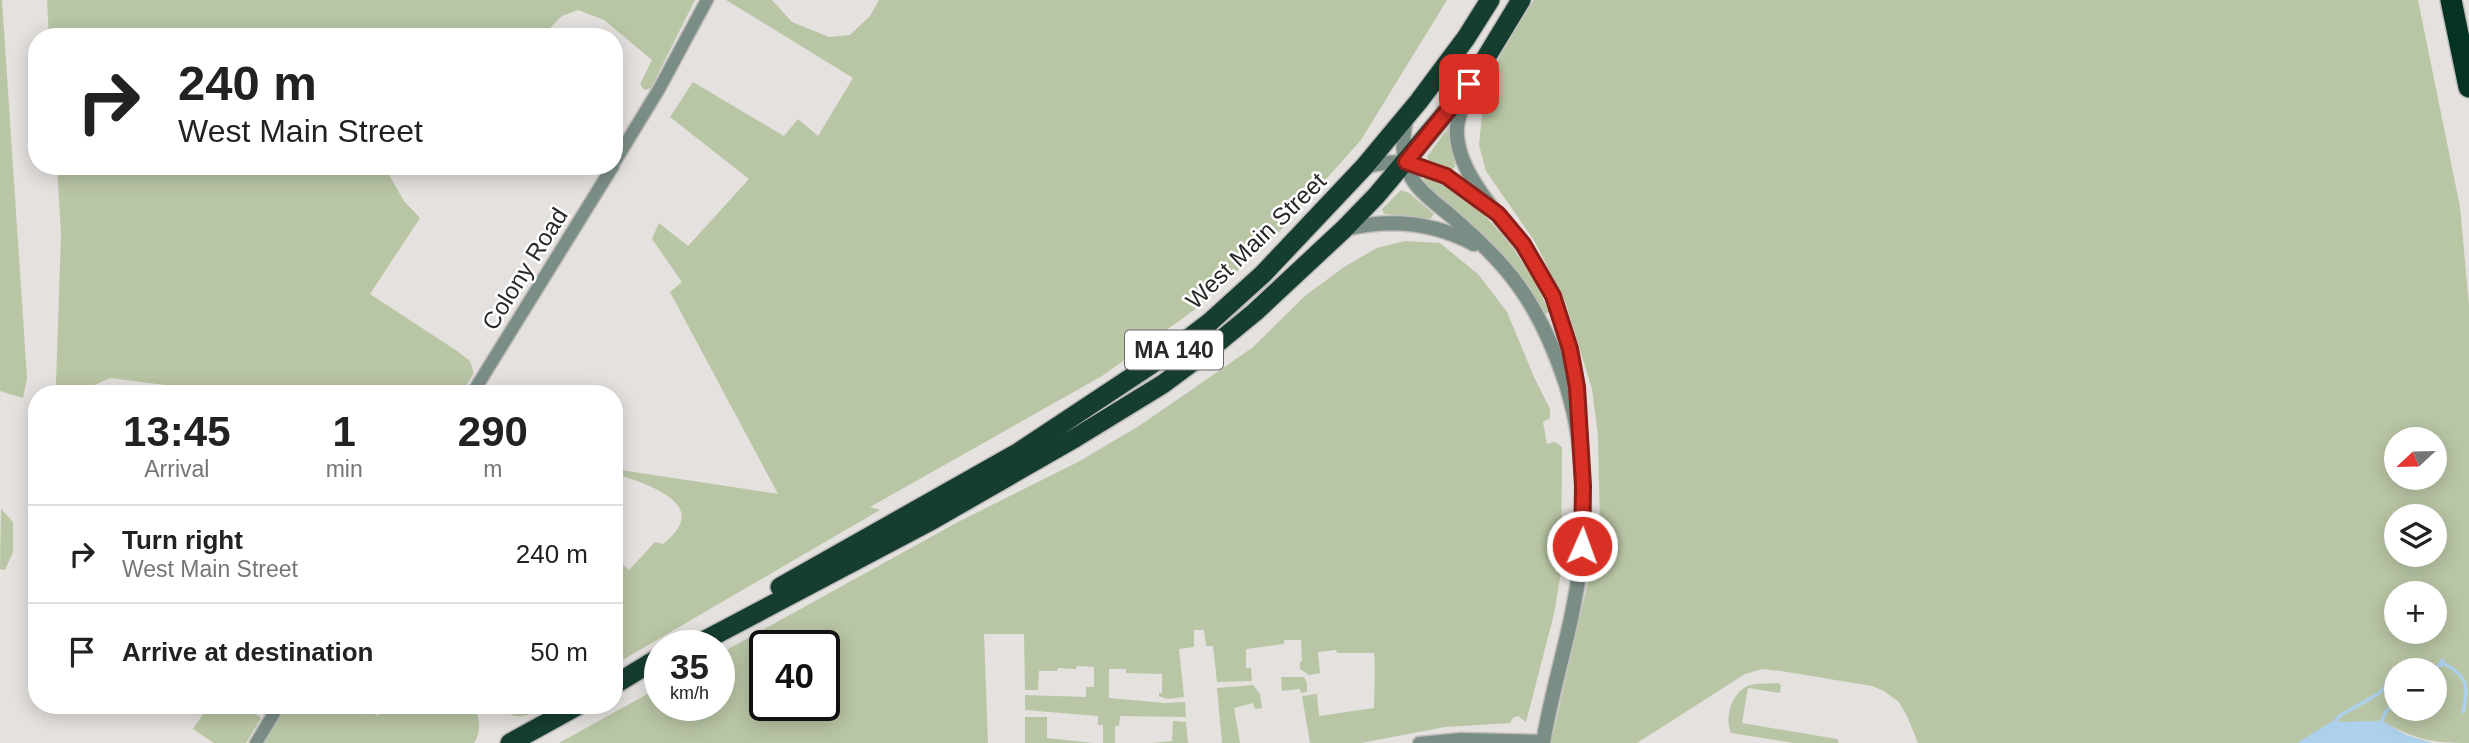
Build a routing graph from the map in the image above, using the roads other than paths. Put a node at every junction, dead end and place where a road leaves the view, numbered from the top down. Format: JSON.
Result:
{"nodes":[{"id":1,"x":707,"y":0,"type":"edge"},
{"id":2,"x":1490,"y":0,"type":"edge"},
{"id":3,"x":1521,"y":0,"type":"edge"},
{"id":4,"x":2451,"y":0,"type":"edge"},
{"id":5,"x":1474,"y":77,"type":"junction"},
{"id":6,"x":2469,"y":88,"type":"edge"},
{"id":7,"x":1406,"y":119,"type":"junction"},
{"id":8,"x":623,"y":148,"type":"edge"},
{"id":9,"x":1406,"y":162,"type":"junction"},
{"id":10,"x":1364,"y":167,"type":"junction"},
{"id":11,"x":607,"y":175,"type":"edge"},
{"id":12,"x":1498,"y":214,"type":"junction"},
{"id":13,"x":1344,"y":229,"type":"junction"},
{"id":14,"x":1491,"y":253,"type":"junction"},
{"id":15,"x":478,"y":385,"type":"edge"},
{"id":16,"x":1579,"y":448,"type":"junction"},
{"id":17,"x":708,"y":630,"type":"edge"},
{"id":18,"x":724,"y":630,"type":"edge"},
{"id":19,"x":644,"y":667,"type":"edge"},
{"id":20,"x":644,"y":671,"type":"edge"},
{"id":21,"x":623,"y":680,"type":"edge"},
{"id":22,"x":623,"y":681,"type":"edge"},
{"id":23,"x":274,"y":714,"type":"edge"},
{"id":24,"x":563,"y":714,"type":"edge"},
{"id":25,"x":1543,"y":742,"type":"edge"},
{"id":26,"x":256,"y":743,"type":"edge"},
{"id":27,"x":510,"y":743,"type":"edge"},
{"id":28,"x":1419,"y":743,"type":"edge"}],
"edges":[{"from":1,"to":8,"type":"street","name":"Colony Road"},
{"from":2,"to":7,"type":"highway","name":"West Main Street","number":"MA 140"},
{"from":3,"to":5,"type":"highway","name":"West Main Street","number":"MA 140"},
{"from":4,"to":6,"type":"highway"},
{"from":5,"to":9,"type":"highway","name":"West Main Street","number":"MA 140"},
{"from":5,"to":12,"type":"street"},
{"from":7,"to":9,"type":"street"},
{"from":7,"to":10,"type":"highway","name":"West Main Street","number":"MA 140"},
{"from":9,"to":10,"type":"street"},
{"from":9,"to":12,"type":"street"},
{"from":9,"to":13,"type":"highway","name":"West Main Street","number":"MA 140"},
{"from":9,"to":14,"type":"street"},
{"from":10,"to":17,"type":"highway","name":"West Main Street","number":"MA 140"},
{"from":11,"to":15,"type":"street","name":"Colony Road"},
{"from":12,"to":16,"type":"street"},
{"from":13,"to":14,"type":"street"},
{"from":13,"to":18,"type":"highway","name":"West Main Street","number":"MA 140"},
{"from":14,"to":16,"type":"street"},
{"from":16,"to":25,"type":"street"},
{"from":19,"to":21,"type":"highway"},
{"from":20,"to":22,"type":"highway"},
{"from":23,"to":26,"type":"street"},
{"from":24,"to":27,"type":"highway"},
{"from":25,"to":28,"type":"street"}]}
